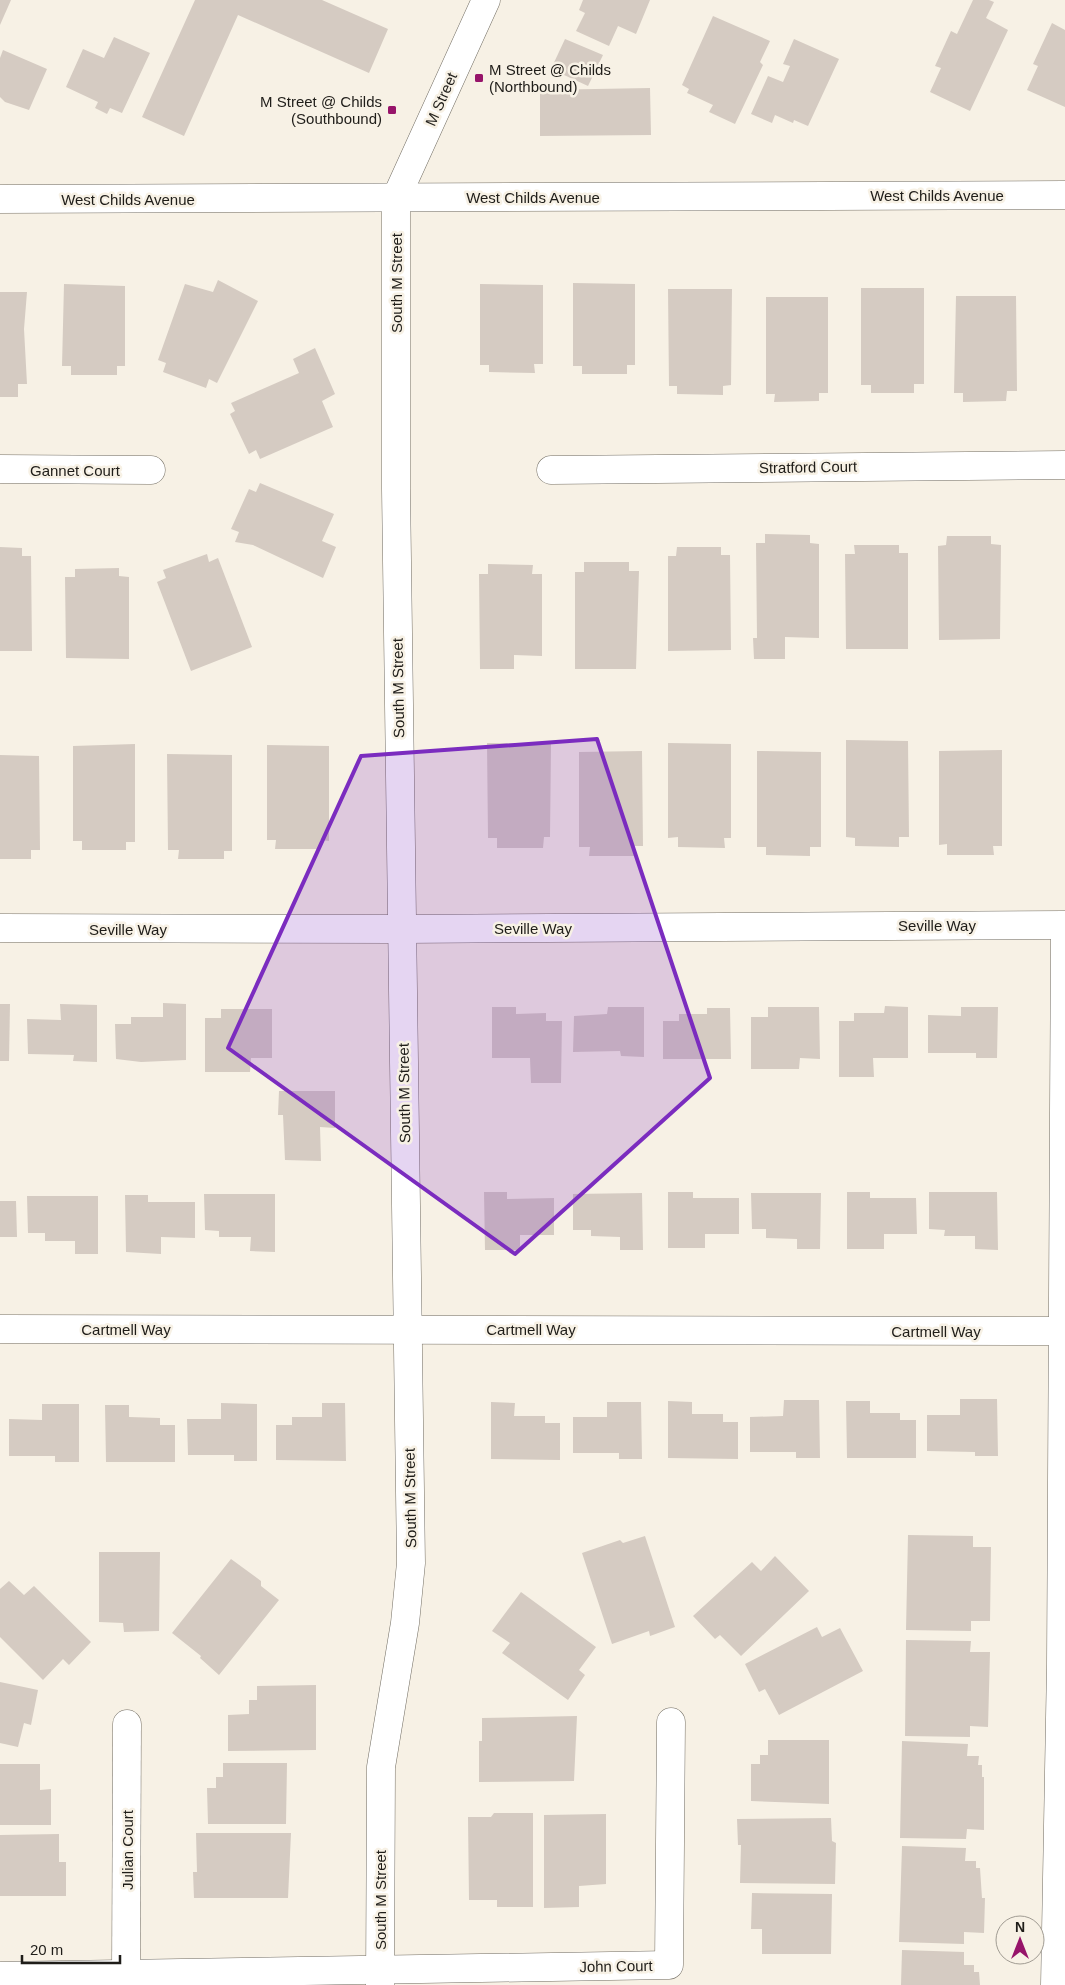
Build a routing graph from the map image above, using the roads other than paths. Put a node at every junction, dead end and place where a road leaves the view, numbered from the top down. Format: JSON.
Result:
{"nodes":[{"id":1,"x":486,"y":0,"type":"edge"},
{"id":2,"x":1065,"y":195,"type":"edge"},
{"id":3,"x":396,"y":198,"type":"junction"},
{"id":4,"x":0,"y":199,"type":"edge"},
{"id":5,"x":1065,"y":465,"type":"edge"},
{"id":6,"x":0,"y":469,"type":"edge"},
{"id":7,"x":150,"y":470,"type":"dead end"},
{"id":8,"x":551,"y":470,"type":"dead end"},
{"id":9,"x":1065,"y":926,"type":"edge"},
{"id":10,"x":0,"y":928,"type":"edge"},
{"id":11,"x":401,"y":929,"type":"junction"},
{"id":12,"x":0,"y":1329,"type":"edge"},
{"id":13,"x":408,"y":1329,"type":"junction"},
{"id":14,"x":1062,"y":1331,"type":"junction"},
{"id":15,"x":671,"y":1722,"type":"dead end"},
{"id":16,"x":127,"y":1724,"type":"dead end"},
{"id":17,"x":0,"y":1976,"type":"edge"},
{"id":18,"x":126,"y":1976,"type":"junction"},
{"id":19,"x":380,"y":1978,"type":"edge"},
{"id":20,"x":1055,"y":1985,"type":"edge"}],
"edges":[{"from":1,"to":3,"type":"street","name":"M Street"},
{"from":2,"to":3,"type":"street","name":"West Childs Avenue"},
{"from":3,"to":4,"type":"street","name":"West Childs Avenue"},
{"from":3,"to":11,"type":"street","name":"South M Street"},
{"from":5,"to":8,"type":"street","name":"Stratford Court"},
{"from":6,"to":7,"type":"street","name":"Gannet Court"},
{"from":9,"to":11,"type":"street","name":"Seville Way"},
{"from":9,"to":14,"type":"street"},
{"from":10,"to":11,"type":"street","name":"Seville Way"},
{"from":11,"to":13,"type":"street","name":"South M Street"},
{"from":12,"to":13,"type":"street","name":"Cartmell Way"},
{"from":13,"to":14,"type":"street","name":"Cartmell Way"},
{"from":13,"to":19,"type":"street","name":"South M Street"},
{"from":14,"to":20,"type":"street"},
{"from":15,"to":19,"type":"street","name":"John Court"},
{"from":16,"to":18,"type":"street","name":"Julian Court"},
{"from":17,"to":18,"type":"street"},
{"from":18,"to":19,"type":"street"}]}
